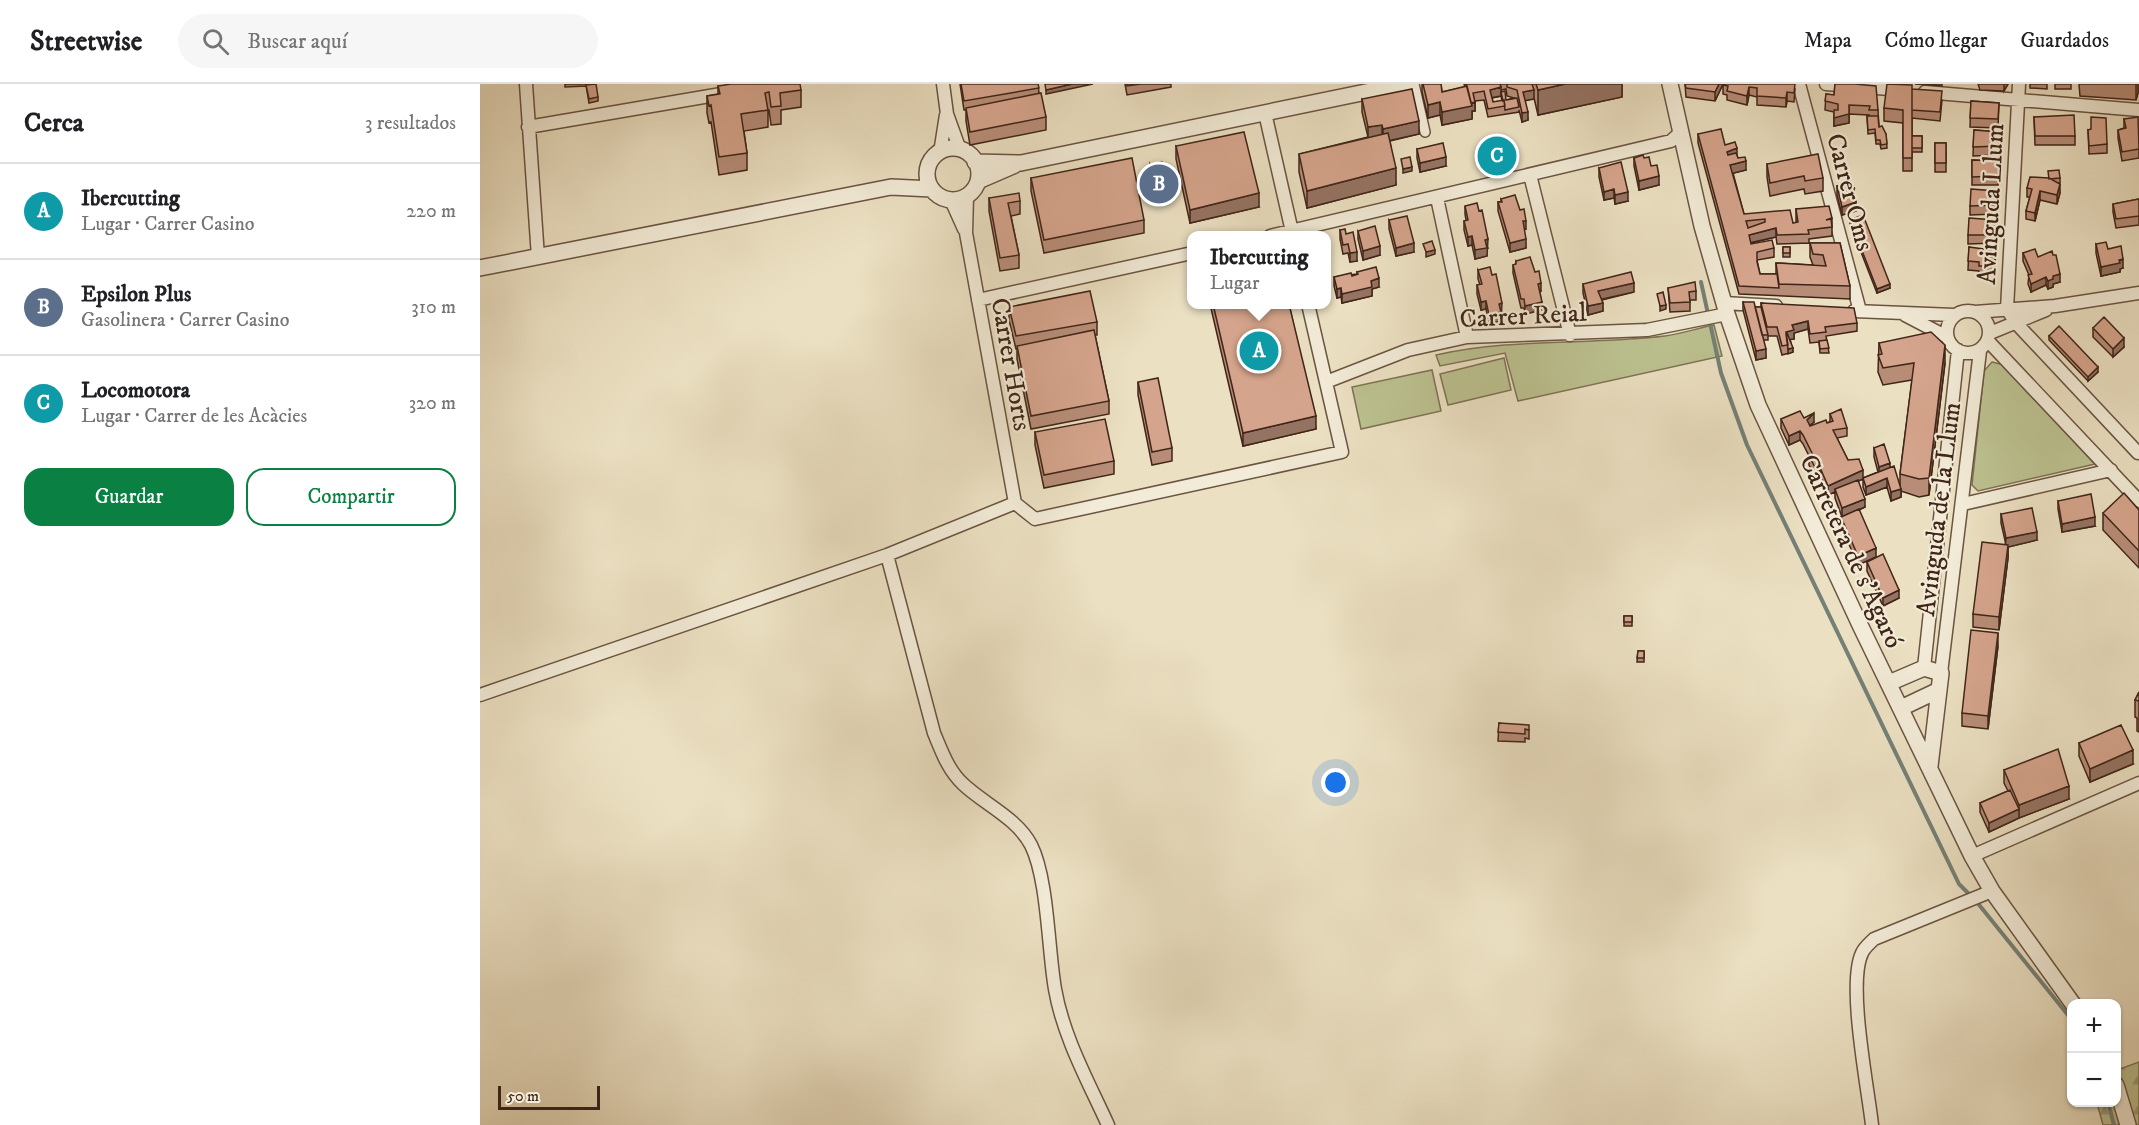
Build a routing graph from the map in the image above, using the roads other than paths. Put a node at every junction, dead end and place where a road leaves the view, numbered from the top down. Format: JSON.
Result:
{"nodes":[{"id":1,"x":526,"y":84,"type":"edge"},
{"id":2,"x":943,"y":84,"type":"edge"},
{"id":3,"x":1405,"y":84,"type":"edge"},
{"id":4,"x":1414,"y":84,"type":"edge"},
{"id":5,"x":1670,"y":84,"type":"edge"},
{"id":6,"x":1799,"y":84,"type":"edge"},
{"id":7,"x":1826,"y":84,"type":"edge"},
{"id":8,"x":2019,"y":84,"type":"edge"},
{"id":9,"x":745,"y":90,"type":"edge"},
{"id":10,"x":2018,"y":99,"type":"junction"},
{"id":11,"x":2139,"y":110,"type":"edge"},
{"id":12,"x":1265,"y":113,"type":"junction"},
{"id":13,"x":947,"y":114,"type":"junction"},
{"id":14,"x":528,"y":127,"type":"junction"},
{"id":15,"x":1425,"y":132,"type":"dead end"},
{"id":16,"x":1681,"y":132,"type":"junction"},
{"id":17,"x":960,"y":150,"type":"junction"},
{"id":18,"x":940,"y":153,"type":"junction"},
{"id":19,"x":975,"y":162,"type":"junction"},
{"id":20,"x":1021,"y":163,"type":"junction"},
{"id":21,"x":928,"y":169,"type":"junction"},
{"id":22,"x":1530,"y":175,"type":"junction"},
{"id":23,"x":978,"y":181,"type":"junction"},
{"id":24,"x":891,"y":187,"type":"junction"},
{"id":25,"x":932,"y":189,"type":"junction"},
{"id":26,"x":967,"y":196,"type":"junction"},
{"id":27,"x":1437,"y":198,"type":"junction"},
{"id":28,"x":951,"y":200,"type":"junction"},
{"id":29,"x":1292,"y":231,"type":"edge"},
{"id":30,"x":1300,"y":231,"type":"edge"},
{"id":31,"x":966,"y":233,"type":"junction"},
{"id":32,"x":1187,"y":254,"type":"edge"},
{"id":33,"x":538,"y":256,"type":"junction"},
{"id":34,"x":480,"y":268,"type":"edge"},
{"id":35,"x":2139,"y":292,"type":"edge"},
{"id":36,"x":978,"y":300,"type":"junction"},
{"id":37,"x":2055,"y":306,"type":"junction"},
{"id":38,"x":1792,"y":307,"type":"edge"},
{"id":39,"x":1309,"y":309,"type":"edge"},
{"id":40,"x":2007,"y":309,"type":"junction"},
{"id":41,"x":1837,"y":310,"type":"edge"},
{"id":42,"x":1723,"y":311,"type":"junction"},
{"id":43,"x":1860,"y":311,"type":"junction"},
{"id":44,"x":1975,"y":312,"type":"junction"},
{"id":45,"x":1901,"y":313,"type":"junction"},
{"id":46,"x":1954,"y":315,"type":"junction"},
{"id":47,"x":2016,"y":323,"type":"junction"},
{"id":48,"x":1570,"y":335,"type":"junction"},
{"id":49,"x":1467,"y":336,"type":"junction"},
{"id":50,"x":1947,"y":336,"type":"junction"},
{"id":51,"x":1986,"y":342,"type":"junction"},
{"id":52,"x":1958,"y":350,"type":"junction"},
{"id":53,"x":1326,"y":382,"type":"junction"},
{"id":54,"x":2138,"y":453,"type":"edge"},
{"id":55,"x":2110,"y":470,"type":"junction"},
{"id":56,"x":2139,"y":501,"type":"edge"},
{"id":57,"x":1015,"y":502,"type":"junction"},
{"id":58,"x":1963,"y":504,"type":"junction"},
{"id":59,"x":887,"y":555,"type":"junction"},
{"id":60,"x":1924,"y":668,"type":"junction"},
{"id":61,"x":1941,"y":673,"type":"junction"},
{"id":62,"x":1889,"y":683,"type":"junction"},
{"id":63,"x":1939,"y":690,"type":"junction"},
{"id":64,"x":480,"y":695,"type":"edge"},
{"id":65,"x":1901,"y":708,"type":"junction"},
{"id":66,"x":1930,"y":766,"type":"junction"},
{"id":67,"x":2139,"y":783,"type":"edge"},
{"id":68,"x":1972,"y":856,"type":"junction"},
{"id":69,"x":1990,"y":892,"type":"junction"},
{"id":70,"x":2069,"y":999,"type":"edge"},
{"id":71,"x":2121,"y":1102,"type":"edge"},
{"id":72,"x":1108,"y":1125,"type":"edge"},
{"id":73,"x":1872,"y":1125,"type":"edge"},
{"id":74,"x":2128,"y":1125,"type":"edge"}],
"edges":[{"from":1,"to":14,"type":"street"},
{"from":2,"to":13,"type":"street"},
{"from":3,"to":12,"type":"street"},
{"from":4,"to":15,"type":"street"},
{"from":5,"to":16,"type":"street","name":"Carretera de s'Agaró"},
{"from":6,"to":43,"type":"street","name":"Carrer Oms"},
{"from":7,"to":10,"type":"street"},
{"from":8,"to":10,"type":"street","name":"Avinguda Llum"},
{"from":9,"to":14,"type":"street"},
{"from":10,"to":11,"type":"street"},
{"from":10,"to":40,"type":"street","name":"Avinguda Llum"},
{"from":12,"to":20,"type":"street"},
{"from":12,"to":29,"type":"street"},
{"from":13,"to":17,"type":"street"},
{"from":13,"to":18,"type":"street"},
{"from":14,"to":33,"type":"street"},
{"from":16,"to":22,"type":"street"},
{"from":16,"to":42,"type":"street","name":"Carretera de s'Agaró"},
{"from":17,"to":18,"type":"street"},
{"from":17,"to":19,"type":"street"},
{"from":18,"to":21,"type":"street"},
{"from":19,"to":20,"type":"street"},
{"from":19,"to":23,"type":"street"},
{"from":20,"to":23,"type":"street"},
{"from":21,"to":24,"type":"street"},
{"from":21,"to":25,"type":"street"},
{"from":22,"to":27,"type":"street"},
{"from":22,"to":48,"type":"street"},
{"from":23,"to":26,"type":"street"},
{"from":24,"to":25,"type":"street"},
{"from":24,"to":33,"type":"street"},
{"from":25,"to":28,"type":"street"},
{"from":26,"to":28,"type":"street"},
{"from":26,"to":31,"type":"street","name":"Carrer Horts"},
{"from":27,"to":30,"type":"street"},
{"from":27,"to":49,"type":"street"},
{"from":28,"to":31,"type":"street","name":"Carrer Horts"},
{"from":31,"to":36,"type":"street","name":"Carrer Horts"},
{"from":32,"to":36,"type":"street"},
{"from":33,"to":34,"type":"street"},
{"from":35,"to":37,"type":"street"},
{"from":36,"to":57,"type":"street","name":"Carrer Horts"},
{"from":37,"to":40,"type":"street"},
{"from":37,"to":47,"type":"street"},
{"from":38,"to":42,"type":"street","name":"Carrer Reial"},
{"from":39,"to":53,"type":"street"},
{"from":40,"to":44,"type":"street"},
{"from":40,"to":47,"type":"street","name":"Avinguda Llum"},
{"from":41,"to":43,"type":"street"},
{"from":42,"to":48,"type":"street","name":"Carrer Reial"},
{"from":42,"to":62,"type":"street","name":"Carretera de s'Agaró"},
{"from":43,"to":45,"type":"street"},
{"from":44,"to":46,"type":"street"},
{"from":44,"to":51,"type":"street"},
{"from":45,"to":46,"type":"street"},
{"from":45,"to":50,"type":"street"},
{"from":46,"to":50,"type":"street"},
{"from":47,"to":51,"type":"street"},
{"from":47,"to":54,"type":"street","name":"Avinguda Llum"},
{"from":48,"to":49,"type":"street","name":"Carrer Reial"},
{"from":49,"to":53,"type":"street","name":"Carrer Reial"},
{"from":50,"to":52,"type":"street"},
{"from":51,"to":52,"type":"street"},
{"from":51,"to":55,"type":"street"},
{"from":51,"to":58,"type":"street","name":"Avinguda de la Llum"},
{"from":52,"to":60,"type":"street","name":"Avinguda de la Llum"},
{"from":53,"to":57,"type":"street"},
{"from":55,"to":56,"type":"street"},
{"from":55,"to":58,"type":"street"},
{"from":57,"to":59,"type":"street"},
{"from":58,"to":61,"type":"street","name":"Avinguda de la Llum"},
{"from":59,"to":64,"type":"street"},
{"from":59,"to":72,"type":"street"},
{"from":60,"to":61,"type":"street"},
{"from":60,"to":62,"type":"street"},
{"from":61,"to":63,"type":"street"},
{"from":62,"to":65,"type":"street","name":"Carretera de s'Agaró"},
{"from":63,"to":65,"type":"street"},
{"from":63,"to":66,"type":"street"},
{"from":65,"to":66,"type":"street","name":"Carretera de s'Agaró"},
{"from":66,"to":68,"type":"street","name":"Carretera de s'Agaró"},
{"from":67,"to":68,"type":"street"},
{"from":68,"to":69,"type":"street","name":"Carretera de s'Agaró"},
{"from":69,"to":70,"type":"street","name":"Carretera de s'Agaró"},
{"from":69,"to":73,"type":"street"},
{"from":71,"to":74,"type":"street"}]}
